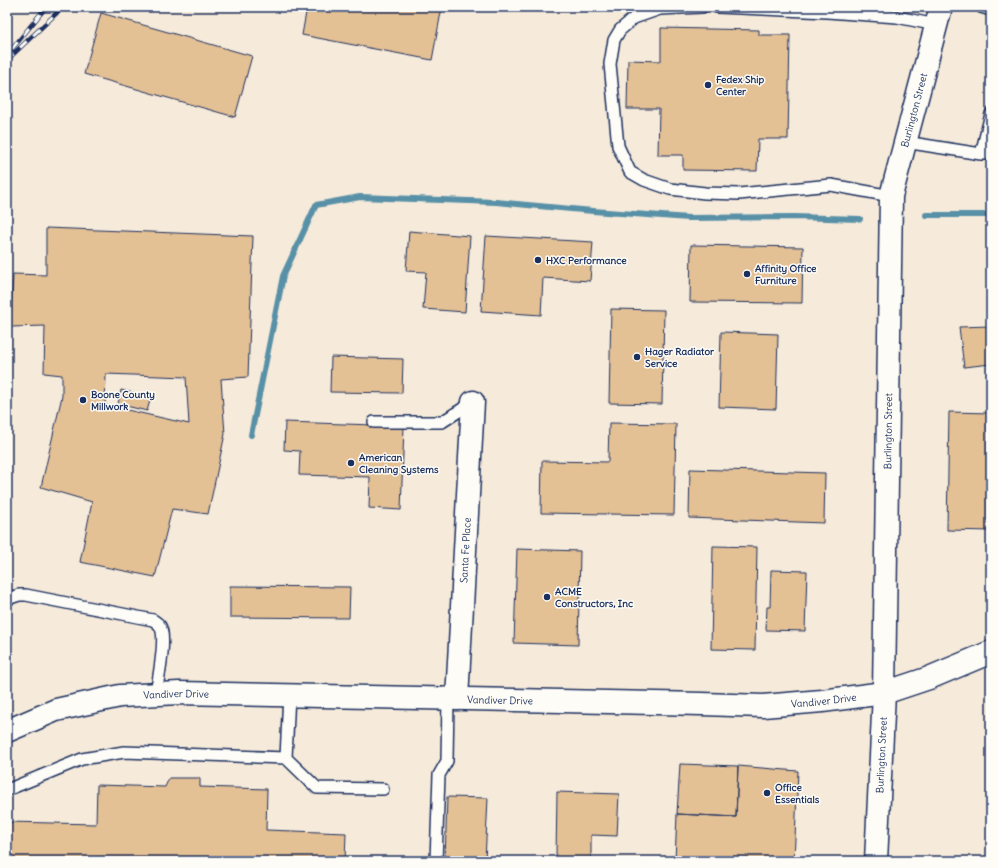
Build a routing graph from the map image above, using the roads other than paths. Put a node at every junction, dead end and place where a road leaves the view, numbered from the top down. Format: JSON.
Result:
{"nodes":[{"id":1,"x":702,"y":7,"type":"edge"},
{"id":2,"x":717,"y":7,"type":"edge"},
{"id":3,"x":981,"y":7,"type":"edge"},
{"id":4,"x":991,"y":10,"type":"edge"},
{"id":5,"x":939,"y":16,"type":"edge"},
{"id":6,"x":991,"y":114,"type":"edge"},
{"id":7,"x":905,"y":142,"type":"junction"},
{"id":8,"x":986,"y":154,"type":"edge"},
{"id":9,"x":891,"y":196,"type":"junction"},
{"id":10,"x":473,"y":402,"type":"joint"},
{"id":11,"x":374,"y":422,"type":"dead end"},
{"id":12,"x":7,"y":599,"type":"edge"},
{"id":13,"x":991,"y":652,"type":"edge"},
{"id":14,"x":884,"y":693,"type":"junction"},
{"id":15,"x":156,"y":694,"type":"junction"},
{"id":16,"x":289,"y":694,"type":"junction"},
{"id":17,"x":452,"y":699,"type":"junction"},
{"id":18,"x":7,"y":731,"type":"edge"},
{"id":19,"x":286,"y":758,"type":"junction"},
{"id":20,"x":383,"y":789,"type":"dead end"},
{"id":21,"x":7,"y":790,"type":"edge"},
{"id":22,"x":436,"y":861,"type":"edge"},
{"id":23,"x":876,"y":861,"type":"edge"}],
"edges":[{"from":1,"to":9,"type":"lane"},
{"from":2,"to":5,"type":"lane"},
{"from":3,"to":4,"type":"lane"},
{"from":5,"to":7,"type":"street","name":"Burlington Street"},
{"from":6,"to":8,"type":"lane"},
{"from":7,"to":8,"type":"lane"},
{"from":7,"to":9,"type":"street","name":"Burlington Street"},
{"from":9,"to":14,"type":"street","name":"Burlington Street"},
{"from":10,"to":11,"type":"lane"},
{"from":10,"to":17,"type":"street","name":"Santa Fe Place"},
{"from":12,"to":15,"type":"lane"},
{"from":13,"to":14,"type":"street","name":"Vandiver Drive"},
{"from":14,"to":17,"type":"street","name":"Vandiver Drive"},
{"from":14,"to":23,"type":"street","name":"Burlington Street"},
{"from":15,"to":16,"type":"street","name":"Vandiver Drive"},
{"from":15,"to":18,"type":"street","name":"Vandiver Drive"},
{"from":16,"to":17,"type":"street","name":"Vandiver Drive"},
{"from":16,"to":19,"type":"lane"},
{"from":17,"to":22,"type":"lane"},
{"from":19,"to":20,"type":"lane"},
{"from":19,"to":21,"type":"lane"}]}
